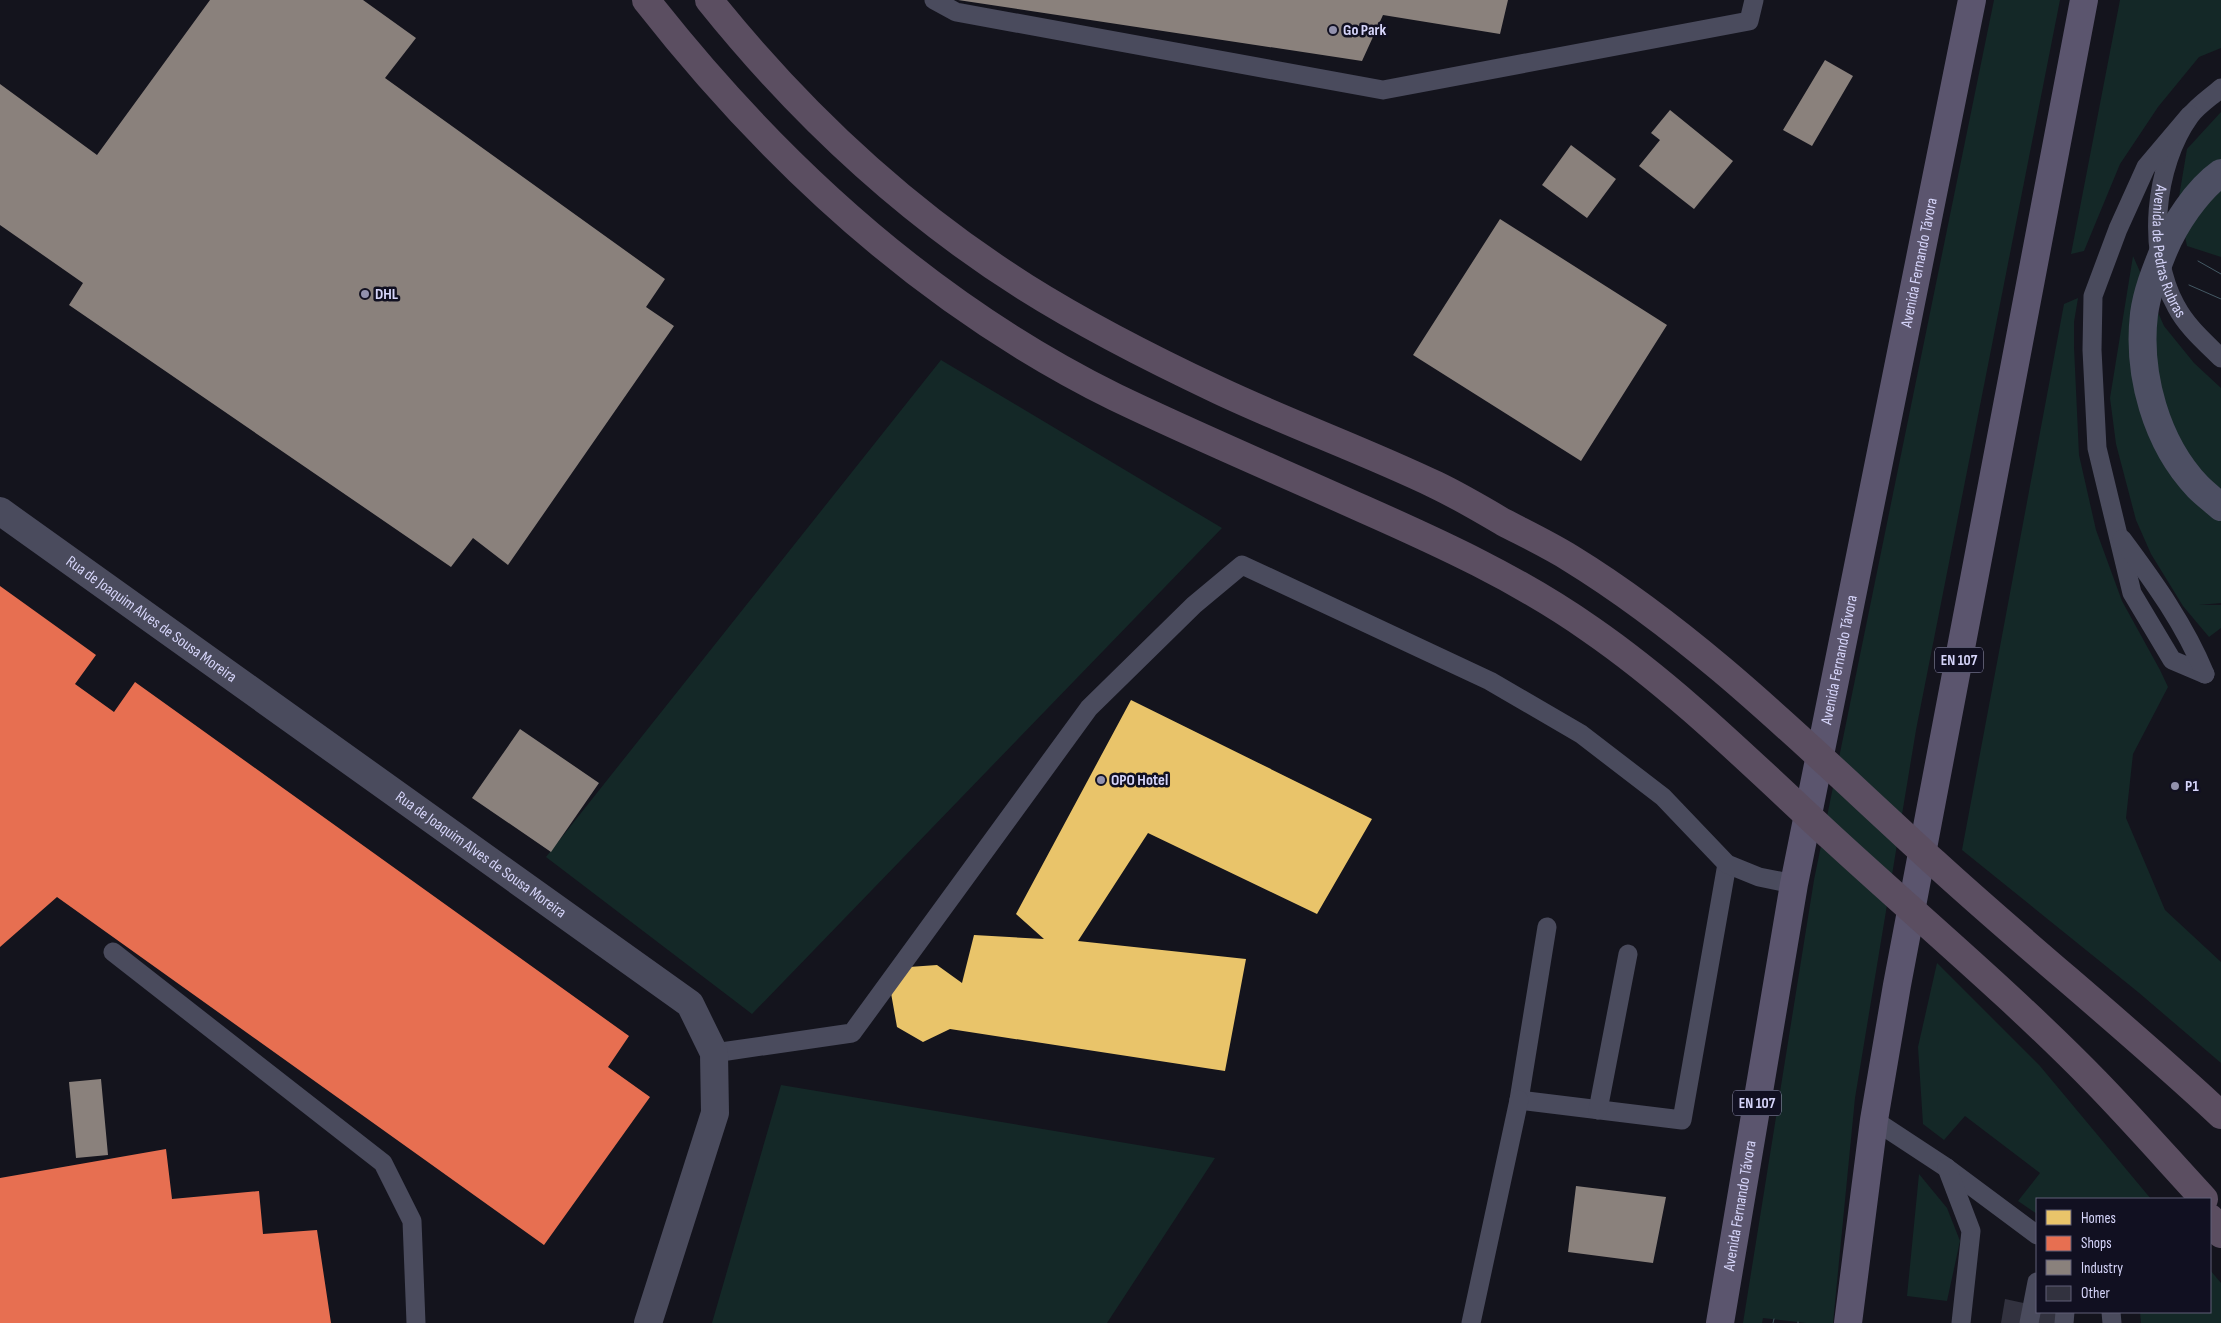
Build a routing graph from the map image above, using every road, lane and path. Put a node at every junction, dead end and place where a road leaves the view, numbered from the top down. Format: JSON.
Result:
{"nodes":[{"id":1,"x":646,"y":0,"type":"edge"},
{"id":2,"x":709,"y":0,"type":"edge"},
{"id":3,"x":934,"y":0,"type":"edge"},
{"id":4,"x":1754,"y":0,"type":"edge"},
{"id":5,"x":1972,"y":0,"type":"edge"},
{"id":6,"x":2084,"y":0,"type":"edge"},
{"id":7,"x":2221,"y":88,"type":"edge"},
{"id":8,"x":2190,"y":115,"type":"junction"},
{"id":9,"x":2221,"y":173,"type":"edge"},
{"id":10,"x":2221,"y":358,"type":"edge"},
{"id":11,"x":2221,"y":507,"type":"edge"},
{"id":12,"x":0,"y":511,"type":"edge"},
{"id":13,"x":2115,"y":530,"type":"junction"},
{"id":14,"x":1727,"y":864,"type":"junction"},
{"id":15,"x":1794,"y":884,"type":"junction"},
{"id":16,"x":1547,"y":927,"type":"dead end"},
{"id":17,"x":114,"y":952,"type":"dead end"},
{"id":18,"x":1628,"y":954,"type":"dead end"},
{"id":19,"x":714,"y":1053,"type":"junction"},
{"id":20,"x":2165,"y":1062,"type":"junction"},
{"id":21,"x":1519,"y":1100,"type":"junction"},
{"id":22,"x":2221,"y":1103,"type":"edge"},
{"id":23,"x":1598,"y":1110,"type":"junction"},
{"id":24,"x":2221,"y":1115,"type":"edge"},
{"id":25,"x":1874,"y":1120,"type":"junction"},
{"id":26,"x":2159,"y":1151,"type":"junction"},
{"id":27,"x":1947,"y":1168,"type":"junction"},
{"id":28,"x":2194,"y":1198,"type":"edge"},
{"id":29,"x":2203,"y":1198,"type":"edge"},
{"id":30,"x":2221,"y":1200,"type":"edge"},
{"id":31,"x":2211,"y":1206,"type":"edge"},
{"id":32,"x":2221,"y":1217,"type":"edge"},
{"id":33,"x":2211,"y":1219,"type":"edge"},
{"id":34,"x":2036,"y":1234,"type":"edge"},
{"id":35,"x":2221,"y":1234,"type":"edge"},
{"id":36,"x":2036,"y":1287,"type":"edge"},
{"id":37,"x":416,"y":1323,"type":"edge"},
{"id":38,"x":648,"y":1323,"type":"edge"},
{"id":39,"x":1471,"y":1323,"type":"edge"},
{"id":40,"x":1720,"y":1323,"type":"edge"},
{"id":41,"x":1848,"y":1323,"type":"edge"},
{"id":42,"x":1961,"y":1323,"type":"edge"},
{"id":43,"x":2029,"y":1323,"type":"edge"}],
"edges":[{"from":1,"to":26,"type":"highway"},
{"from":2,"to":20,"type":"highway"},
{"from":3,"to":4,"type":"lane"},
{"from":5,"to":15,"type":"main road","name":"Avenida Fernando Távora","number":"EN 107"},
{"from":6,"to":25,"type":"main road","number":"EN 107"},
{"from":7,"to":8,"type":"lane","name":"Avenida de Pedras Rubras"},
{"from":8,"to":10,"type":"lane","name":"Avenida de Pedras Rubras"},
{"from":8,"to":13,"type":"lane"},
{"from":9,"to":11,"type":"main road"},
{"from":12,"to":19,"type":"street","name":"Rua de Joaquim Alves de Sousa Moreira"},
{"from":13,"to":13,"type":"lane"},
{"from":14,"to":15,"type":"lane"},
{"from":14,"to":19,"type":"lane"},
{"from":14,"to":23,"type":"lane"},
{"from":15,"to":40,"type":"main road","name":"Avenida Fernando Távora","number":"EN 107"},
{"from":16,"to":21,"type":"lane"},
{"from":17,"to":37,"type":"lane"},
{"from":18,"to":23,"type":"lane"},
{"from":19,"to":38,"type":"street","name":"Rua de Joaquim Alves de Sousa Moreira"},
{"from":20,"to":22,"type":"highway"},
{"from":20,"to":24,"type":"highway"},
{"from":21,"to":23,"type":"lane"},
{"from":21,"to":39,"type":"lane"},
{"from":25,"to":27,"type":"lane"},
{"from":25,"to":41,"type":"main road","number":"EN 107"},
{"from":26,"to":28,"type":"highway"},
{"from":26,"to":29,"type":"highway"},
{"from":26,"to":30,"type":"highway"},
{"from":27,"to":34,"type":"lane"},
{"from":27,"to":42,"type":"lane"},
{"from":31,"to":32,"type":"highway"},
{"from":33,"to":35,"type":"highway"},
{"from":36,"to":43,"type":"lane"}]}
